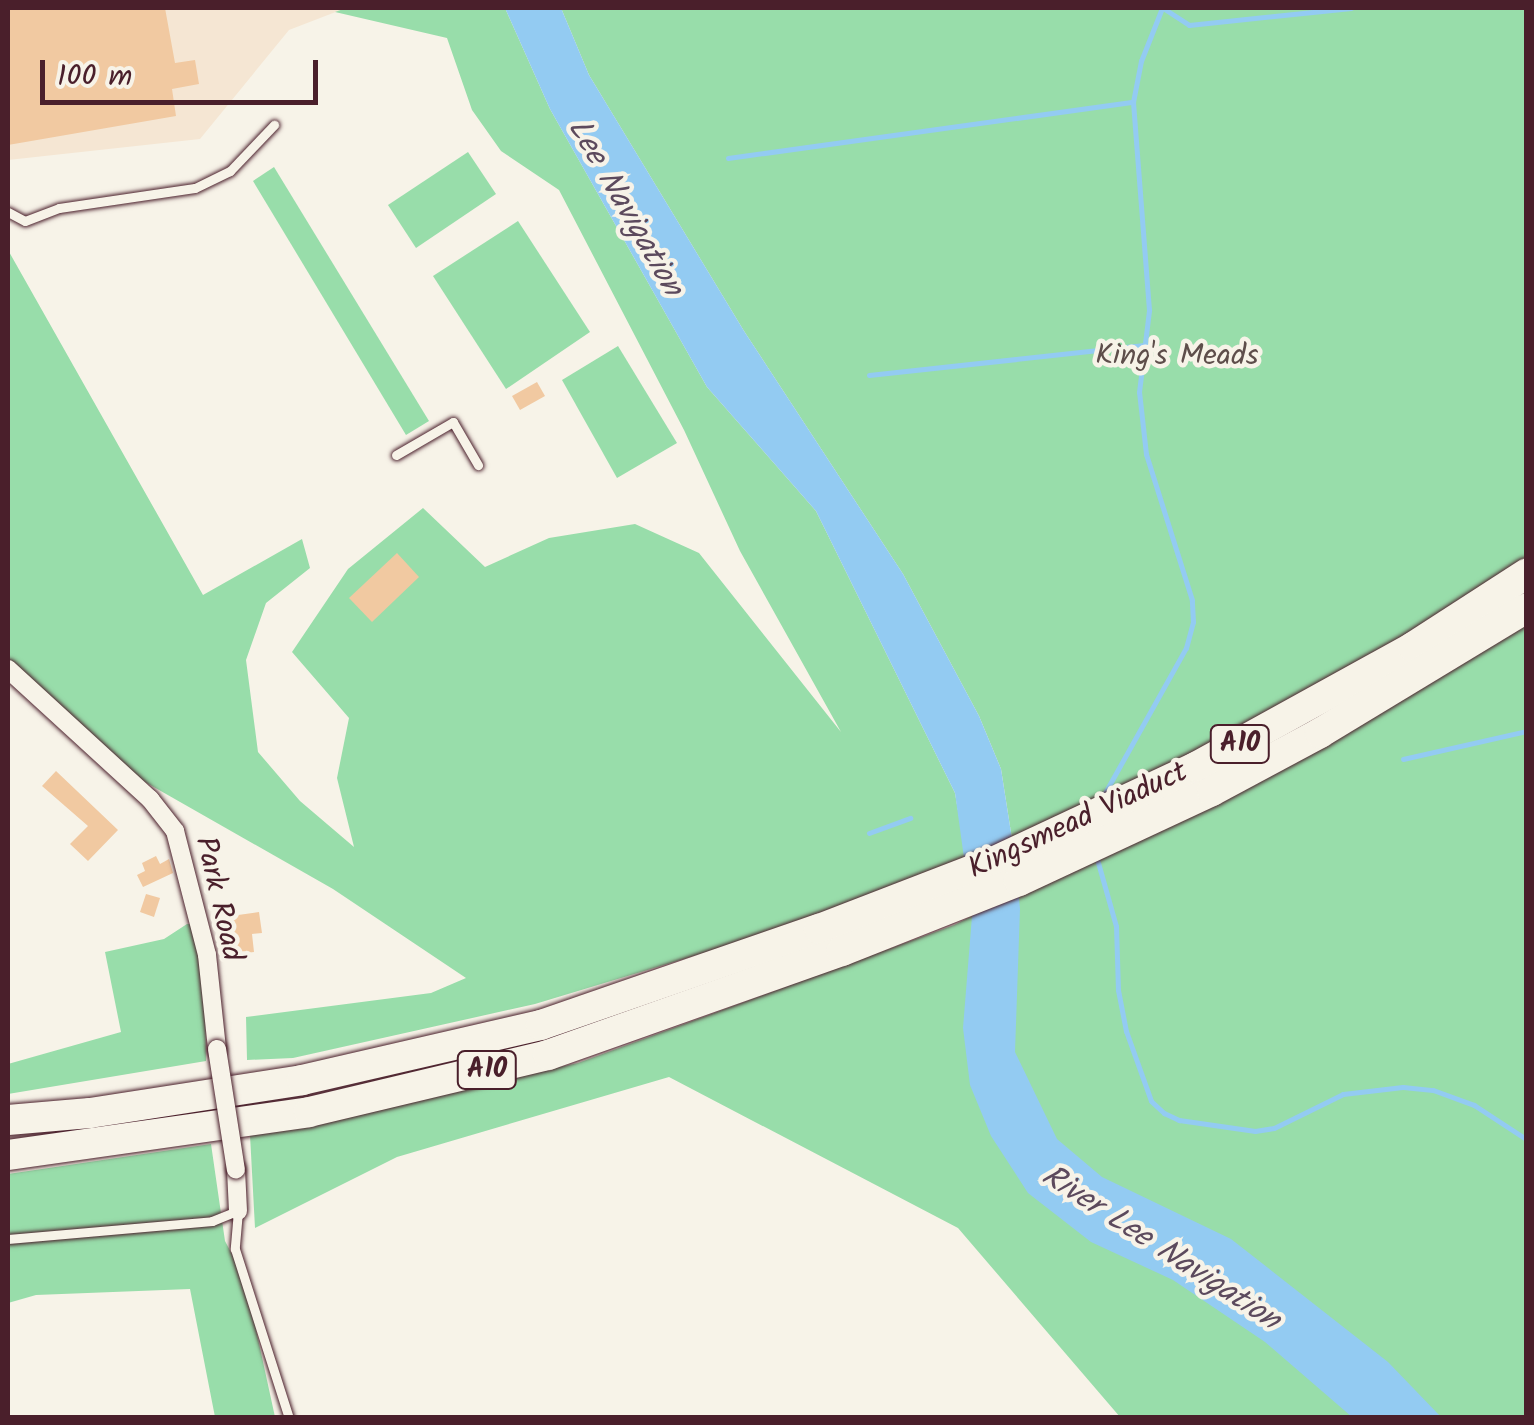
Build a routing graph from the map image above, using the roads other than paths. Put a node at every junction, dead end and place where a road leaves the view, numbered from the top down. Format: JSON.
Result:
{"nodes":[{"id":1,"x":274,"y":125,"type":"dead end"},
{"id":2,"x":8,"y":212,"type":"edge"},
{"id":3,"x":396,"y":456,"type":"dead end"},
{"id":4,"x":478,"y":464,"type":"dead end"},
{"id":5,"x":1526,"y":574,"type":"edge"},
{"id":6,"x":1526,"y":608,"type":"edge"},
{"id":7,"x":8,"y":669,"type":"edge"},
{"id":8,"x":943,"y":897,"type":"junction"},
{"id":9,"x":8,"y":1120,"type":"edge"},
{"id":10,"x":8,"y":1155,"type":"edge"},
{"id":11,"x":238,"y":1211,"type":"junction"},
{"id":12,"x":8,"y":1239,"type":"edge"},
{"id":13,"x":289,"y":1418,"type":"edge"}],
"edges":[{"from":1,"to":2,"type":"lane"},
{"from":3,"to":4,"type":"lane"},
{"from":5,"to":8,"type":"highway","name":"Kingsmead Viaduct","number":"A10"},
{"from":6,"to":8,"type":"highway","name":"Kingsmead Viaduct","number":"A10"},
{"from":7,"to":11,"type":"street","name":"Park Road","bridge":true},
{"from":8,"to":9,"type":"highway","number":"A10"},
{"from":8,"to":10,"type":"highway","number":"A10"},
{"from":11,"to":12,"type":"lane"},
{"from":11,"to":13,"type":"lane"}]}
